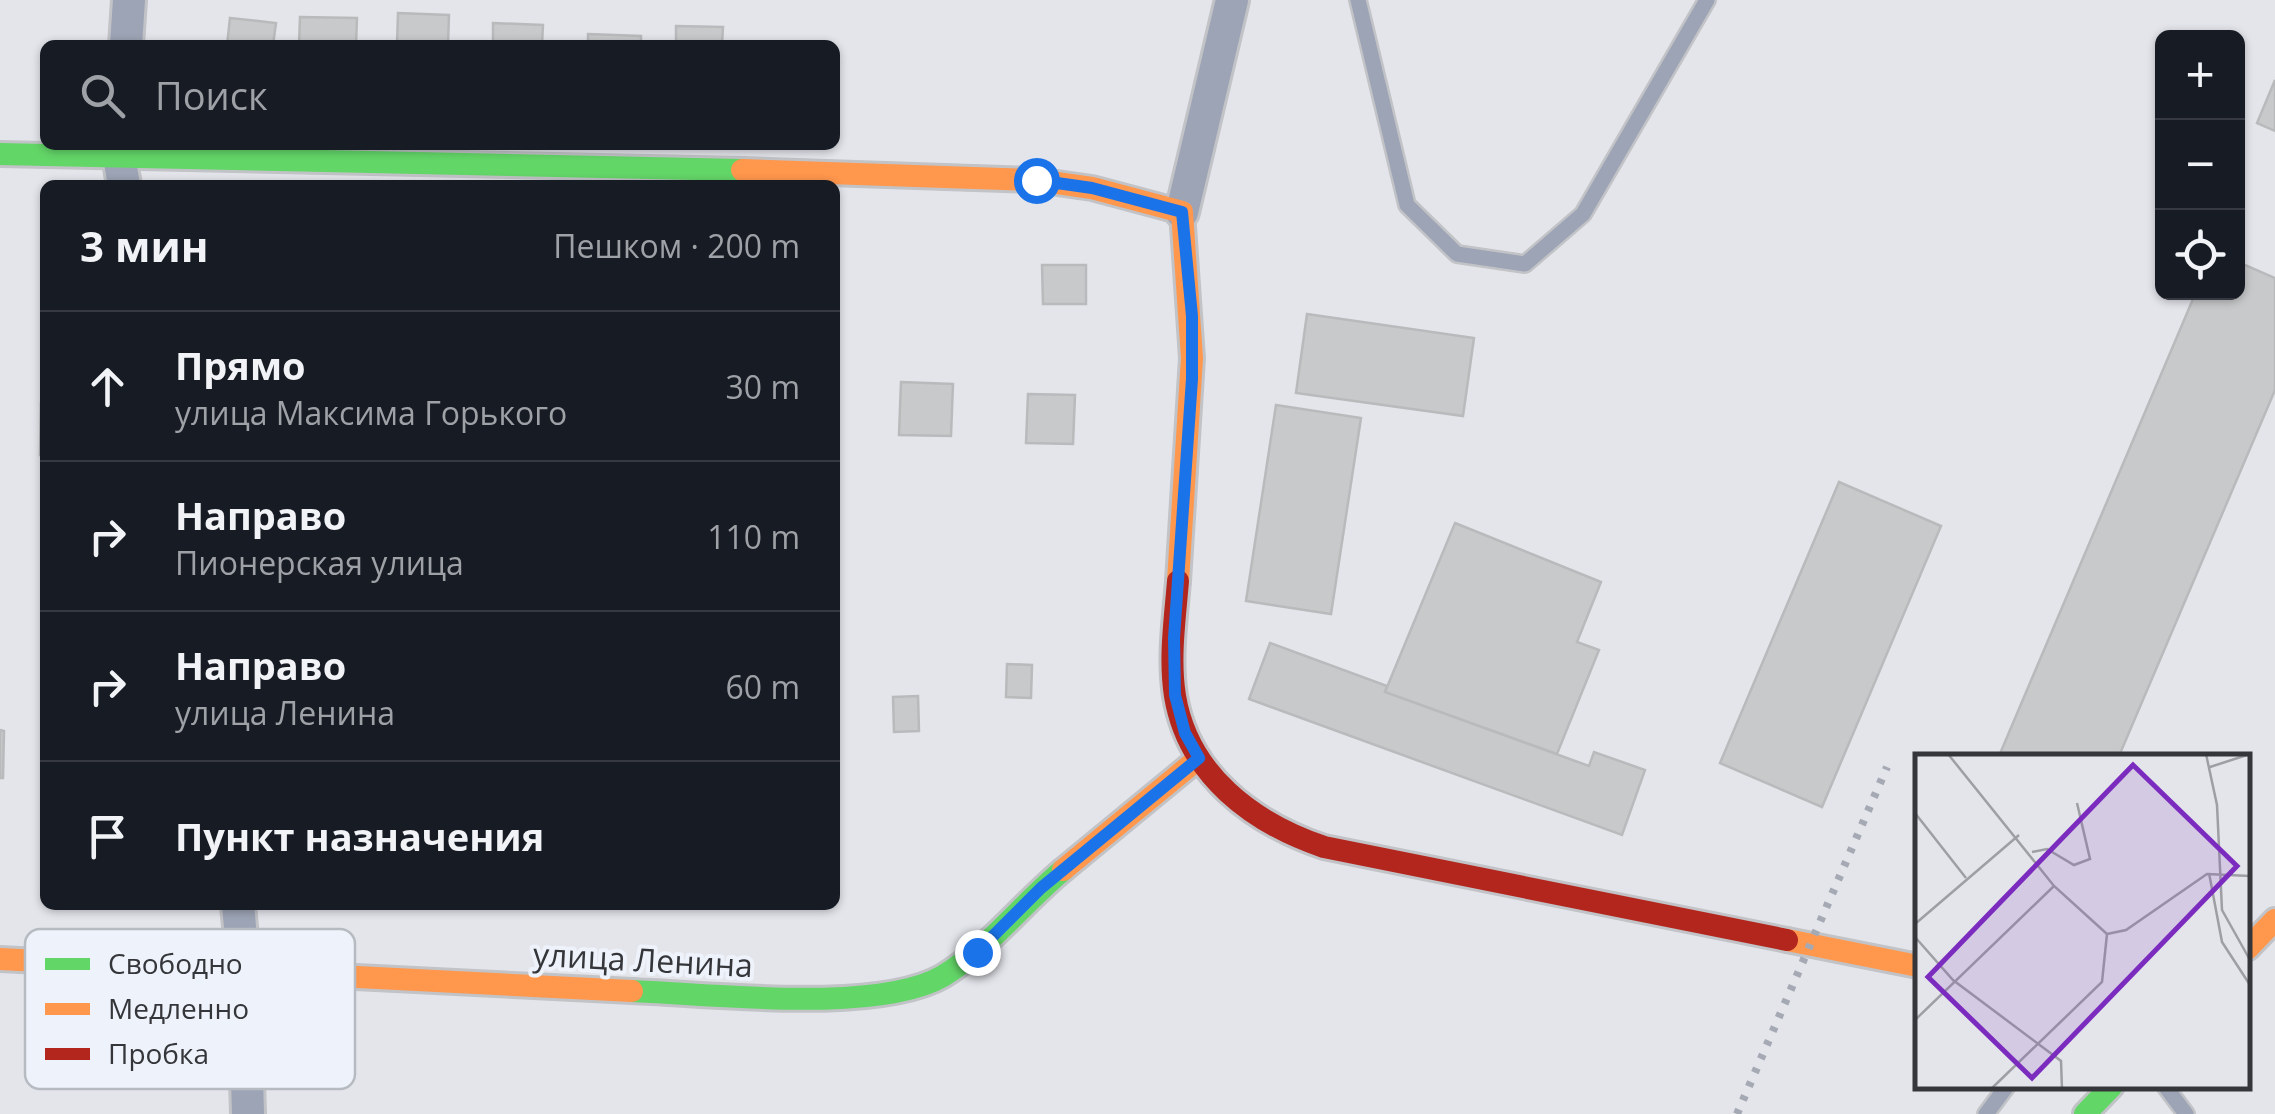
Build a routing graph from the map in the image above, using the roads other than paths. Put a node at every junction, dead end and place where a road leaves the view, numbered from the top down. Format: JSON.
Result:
{"nodes":[{"id":1,"x":130,"y":0,"type":"edge"},
{"id":2,"x":1232,"y":0,"type":"edge"},
{"id":3,"x":1358,"y":0,"type":"edge"},
{"id":4,"x":1706,"y":0,"type":"edge"},
{"id":5,"x":126,"y":40,"type":"edge"},
{"id":6,"x":0,"y":154,"type":"edge"},
{"id":7,"x":119,"y":161,"type":"edge"},
{"id":8,"x":1182,"y":212,"type":"junction"},
{"id":9,"x":1199,"y":758,"type":"junction"},
{"id":10,"x":2275,"y":920,"type":"edge"},
{"id":11,"x":2250,"y":944,"type":"edge"},
{"id":12,"x":0,"y":959,"type":"edge"},
{"id":13,"x":25,"y":960,"type":"edge"},
{"id":14,"x":1915,"y":965,"type":"edge"},
{"id":15,"x":355,"y":977,"type":"edge"},
{"id":16,"x":247,"y":1089,"type":"edge"},
{"id":17,"x":2005,"y":1089,"type":"edge"},
{"id":18,"x":2109,"y":1089,"type":"edge"},
{"id":19,"x":2168,"y":1089,"type":"edge"},
{"id":20,"x":248,"y":1114,"type":"edge"},
{"id":21,"x":1986,"y":1114,"type":"edge"},
{"id":22,"x":2086,"y":1114,"type":"edge"},
{"id":23,"x":2186,"y":1114,"type":"edge"}],
"edges":[{"from":1,"to":5,"type":"street"},
{"from":2,"to":8,"type":"street"},
{"from":3,"to":4,"type":"lane"},
{"from":6,"to":7,"type":"street"},
{"from":7,"to":8,"type":"street"},
{"from":8,"to":9,"type":"street"},
{"from":9,"to":14,"type":"street"},
{"from":9,"to":15,"type":"street","name":"улица Ленина"},
{"from":10,"to":11,"type":"street"},
{"from":12,"to":13,"type":"street","name":"улица Ленина"},
{"from":16,"to":20,"type":"street"},
{"from":17,"to":21,"type":"lane"},
{"from":18,"to":22,"type":"street"},
{"from":19,"to":23,"type":"lane"}]}
